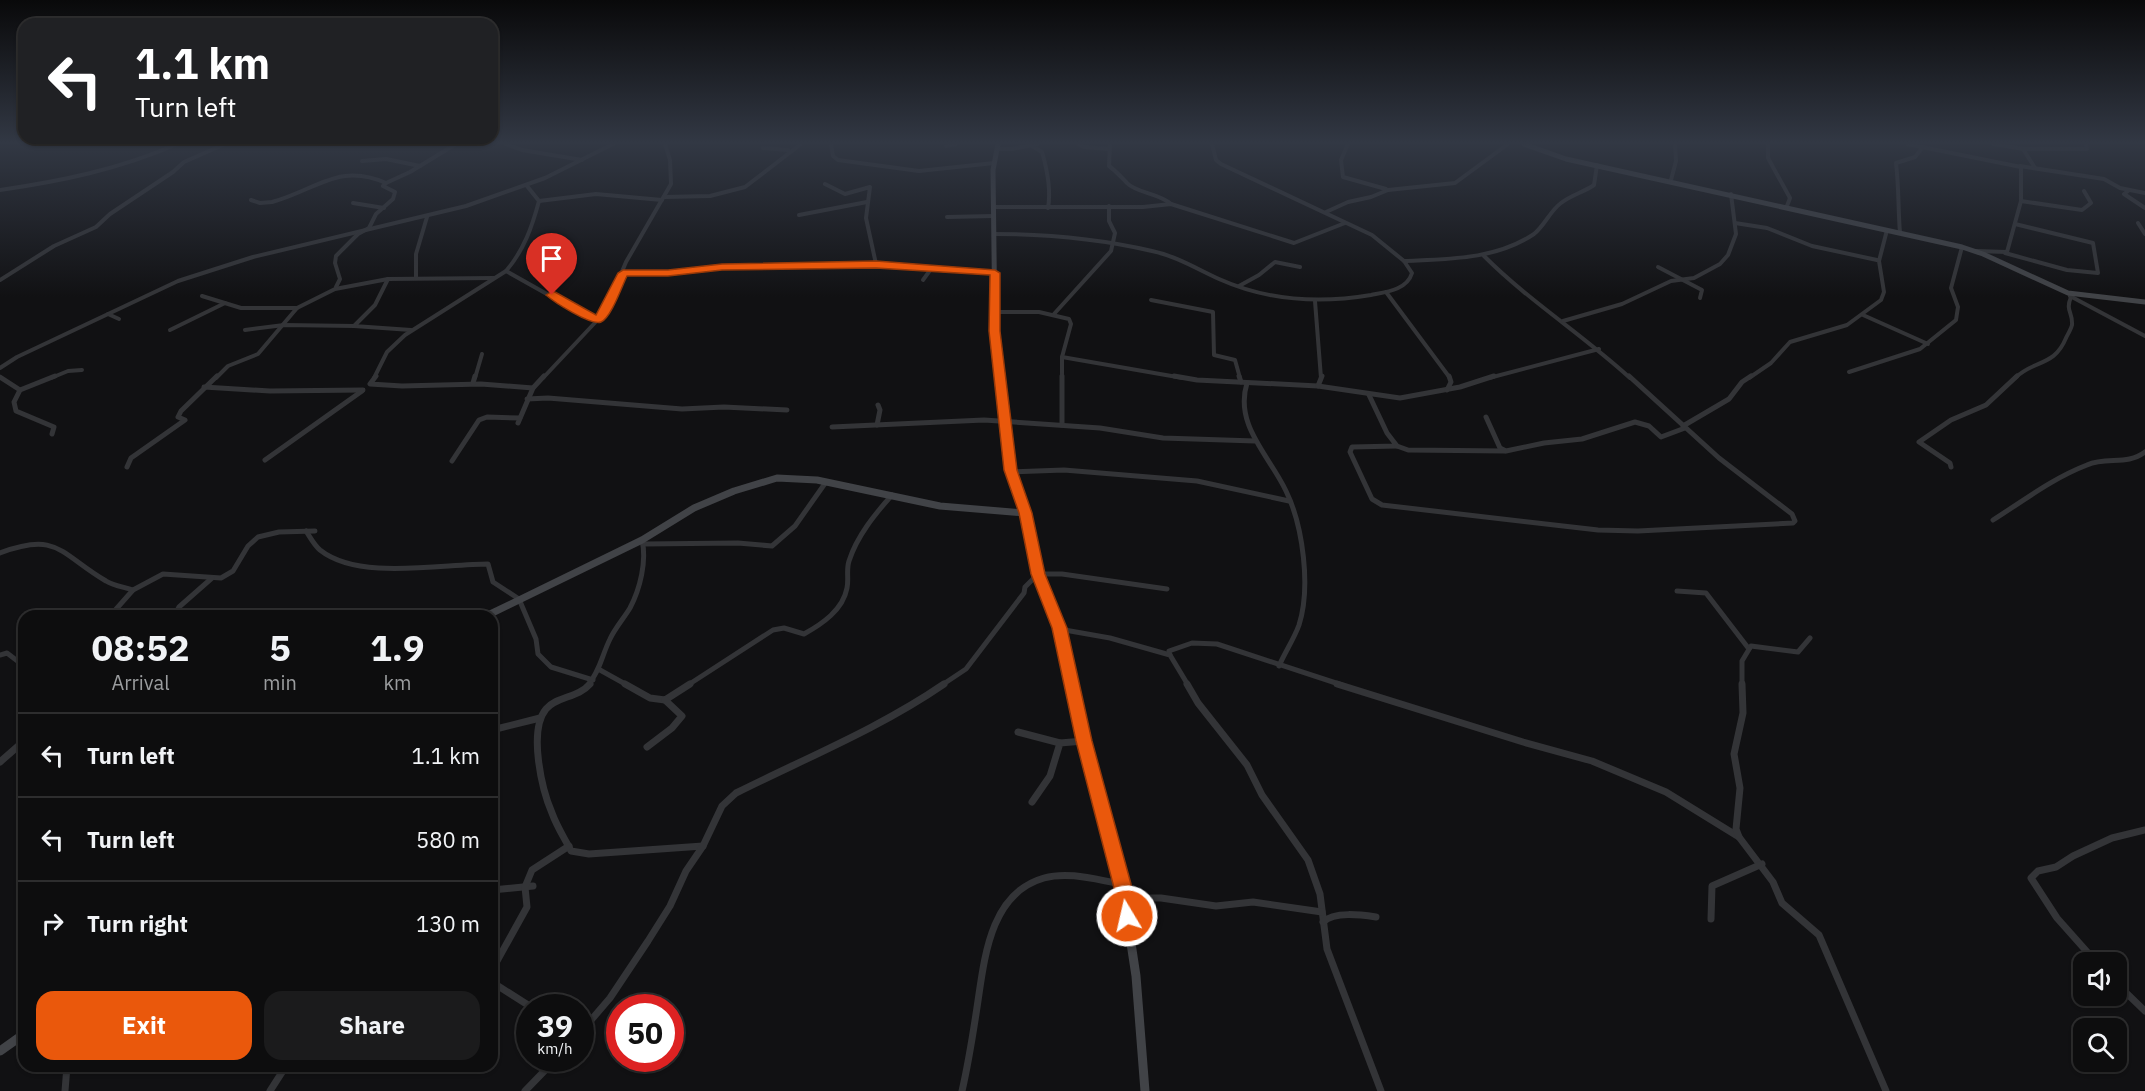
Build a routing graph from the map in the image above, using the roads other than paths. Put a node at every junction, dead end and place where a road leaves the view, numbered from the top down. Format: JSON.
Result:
{"nodes":[{"id":1,"x":1731,"y":194,"type":"edge"},
{"id":2,"x":139,"y":195,"type":"edge"},
{"id":3,"x":292,"y":195,"type":"edge"},
{"id":4,"x":395,"y":195,"type":"edge"},
{"id":5,"x":498,"y":195,"type":"edge"},
{"id":6,"x":534,"y":195,"type":"edge"},
{"id":7,"x":589,"y":195,"type":"edge"},
{"id":8,"x":608,"y":195,"type":"edge"},
{"id":9,"x":665,"y":195,"type":"edge"},
{"id":10,"x":715,"y":195,"type":"edge"},
{"id":11,"x":871,"y":195,"type":"edge"},
{"id":12,"x":994,"y":195,"type":"edge"},
{"id":13,"x":1051,"y":195,"type":"edge"},
{"id":14,"x":1156,"y":195,"type":"edge"},
{"id":15,"x":1289,"y":195,"type":"edge"},
{"id":16,"x":1376,"y":195,"type":"edge"},
{"id":17,"x":1577,"y":195,"type":"edge"},
{"id":18,"x":1735,"y":195,"type":"edge"},
{"id":19,"x":1788,"y":195,"type":"edge"},
{"id":20,"x":1900,"y":195,"type":"edge"},
{"id":21,"x":2020,"y":195,"type":"edge"},
{"id":22,"x":2086,"y":195,"type":"edge"},
{"id":23,"x":2125,"y":195,"type":"edge"},
{"id":24,"x":663,"y":199,"type":"junction"},
{"id":25,"x":250,"y":200,"type":"dead end"},
{"id":26,"x":539,"y":201,"type":"junction"},
{"id":27,"x":2020,"y":201,"type":"junction"},
{"id":28,"x":867,"y":202,"type":"junction"},
{"id":29,"x":353,"y":203,"type":"dead end"},
{"id":30,"x":1171,"y":204,"type":"junction"},
{"id":31,"x":1109,"y":206,"type":"junction"},
{"id":32,"x":1787,"y":206,"type":"junction"},
{"id":33,"x":994,"y":207,"type":"junction"},
{"id":34,"x":384,"y":208,"type":"junction"},
{"id":35,"x":1048,"y":208,"type":"junction"},
{"id":36,"x":2145,"y":208,"type":"edge"},
{"id":37,"x":1326,"y":212,"type":"junction"},
{"id":38,"x":799,"y":215,"type":"dead end"},
{"id":39,"x":993,"y":216,"type":"junction"},
{"id":40,"x":427,"y":217,"type":"junction"},
{"id":41,"x":947,"y":217,"type":"dead end"},
{"id":42,"x":2138,"y":222,"type":"dead end"},
{"id":43,"x":1345,"y":223,"type":"junction"},
{"id":44,"x":1735,"y":223,"type":"junction"},
{"id":45,"x":2015,"y":224,"type":"junction"},
{"id":46,"x":369,"y":228,"type":"junction"},
{"id":47,"x":1887,"y":230,"type":"junction"},
{"id":48,"x":1900,"y":232,"type":"junction"},
{"id":49,"x":994,"y":234,"type":"junction"},
{"id":50,"x":2145,"y":234,"type":"edge"},
{"id":51,"x":1114,"y":244,"type":"junction"},
{"id":52,"x":1962,"y":247,"type":"junction"},
{"id":53,"x":1975,"y":251,"type":"junction"},
{"id":54,"x":2005,"y":253,"type":"junction"},
{"id":55,"x":1484,"y":256,"type":"junction"},
{"id":56,"x":1877,"y":260,"type":"junction"},
{"id":57,"x":1404,"y":261,"type":"junction"},
{"id":58,"x":876,"y":264,"type":"junction"},
{"id":59,"x":1300,"y":267,"type":"dead end"},
{"id":60,"x":1658,"y":267,"type":"dead end"},
{"id":61,"x":931,"y":269,"type":"junction"},
{"id":62,"x":506,"y":271,"type":"junction"},
{"id":63,"x":623,"y":273,"type":"junction"},
{"id":64,"x":995,"y":273,"type":"junction"},
{"id":65,"x":416,"y":278,"type":"junction"},
{"id":66,"x":494,"y":278,"type":"junction"},
{"id":67,"x":388,"y":279,"type":"junction"},
{"id":68,"x":0,"y":280,"type":"edge"},
{"id":69,"x":923,"y":280,"type":"dead end"},
{"id":70,"x":1679,"y":280,"type":"junction"},
{"id":71,"x":1239,"y":286,"type":"junction"},
{"id":72,"x":335,"y":289,"type":"junction"},
{"id":73,"x":2061,"y":291,"type":"junction"},
{"id":74,"x":1386,"y":292,"type":"junction"},
{"id":75,"x":202,"y":296,"type":"dead end"},
{"id":76,"x":2071,"y":297,"type":"junction"},
{"id":77,"x":2089,"y":297,"type":"junction"},
{"id":78,"x":1700,"y":298,"type":"dead end"},
{"id":79,"x":1151,"y":300,"type":"dead end"},
{"id":80,"x":2078,"y":300,"type":"junction"},
{"id":81,"x":1314,"y":301,"type":"junction"},
{"id":82,"x":2145,"y":302,"type":"edge"},
{"id":83,"x":225,"y":303,"type":"junction"},
{"id":84,"x":297,"y":308,"type":"junction"},
{"id":85,"x":996,"y":312,"type":"junction"},
{"id":86,"x":108,"y":314,"type":"junction"},
{"id":87,"x":1054,"y":314,"type":"junction"},
{"id":88,"x":1863,"y":315,"type":"junction"},
{"id":89,"x":119,"y":319,"type":"dead end"},
{"id":90,"x":598,"y":319,"type":"junction"},
{"id":91,"x":1563,"y":321,"type":"junction"},
{"id":92,"x":284,"y":325,"type":"junction"},
{"id":93,"x":355,"y":326,"type":"junction"},
{"id":94,"x":170,"y":330,"type":"dead end"},
{"id":95,"x":245,"y":330,"type":"dead end"},
{"id":96,"x":411,"y":330,"type":"junction"},
{"id":97,"x":2145,"y":336,"type":"edge"},
{"id":98,"x":1928,"y":344,"type":"junction"},
{"id":99,"x":1599,"y":349,"type":"junction"},
{"id":100,"x":482,"y":354,"type":"dead end"},
{"id":101,"x":1062,"y":357,"type":"junction"},
{"id":102,"x":0,"y":368,"type":"edge"},
{"id":103,"x":82,"y":370,"type":"dead end"},
{"id":104,"x":1849,"y":372,"type":"dead end"},
{"id":105,"x":0,"y":377,"type":"edge"},
{"id":106,"x":1244,"y":382,"type":"junction"},
{"id":107,"x":473,"y":383,"type":"junction"},
{"id":108,"x":374,"y":386,"type":"junction"},
{"id":109,"x":1318,"y":386,"type":"junction"},
{"id":110,"x":1449,"y":386,"type":"junction"},
{"id":111,"x":204,"y":387,"type":"junction"},
{"id":112,"x":533,"y":387,"type":"junction"},
{"id":113,"x":20,"y":390,"type":"junction"},
{"id":114,"x":363,"y":390,"type":"junction"},
{"id":115,"x":1369,"y":395,"type":"junction"},
{"id":116,"x":527,"y":399,"type":"junction"},
{"id":117,"x":878,"y":405,"type":"dead end"},
{"id":118,"x":787,"y":410,"type":"dead end"},
{"id":119,"x":1486,"y":417,"type":"dead end"},
{"id":120,"x":519,"y":420,"type":"joint"},
{"id":121,"x":1004,"y":421,"type":"junction"},
{"id":122,"x":877,"y":425,"type":"junction"},
{"id":123,"x":1062,"y":425,"type":"junction"},
{"id":124,"x":832,"y":427,"type":"dead end"},
{"id":125,"x":1684,"y":427,"type":"junction"},
{"id":126,"x":52,"y":434,"type":"dead end"},
{"id":127,"x":1255,"y":441,"type":"junction"},
{"id":128,"x":1397,"y":446,"type":"junction"},
{"id":129,"x":1506,"y":451,"type":"junction"},
{"id":130,"x":2145,"y":452,"type":"edge"},
{"id":131,"x":265,"y":460,"type":"dead end"},
{"id":132,"x":452,"y":461,"type":"dead end"},
{"id":133,"x":127,"y":467,"type":"dead end"},
{"id":134,"x":1951,"y":467,"type":"dead end"},
{"id":135,"x":1011,"y":472,"type":"junction"},
{"id":136,"x":826,"y":482,"type":"junction"},
{"id":137,"x":892,"y":495,"type":"junction"},
{"id":138,"x":1289,"y":501,"type":"junction"},
{"id":139,"x":1025,"y":513,"type":"junction"},
{"id":140,"x":1993,"y":520,"type":"dead end"},
{"id":141,"x":306,"y":531,"type":"junction"},
{"id":142,"x":315,"y":531,"type":"dead end"},
{"id":143,"x":643,"y":542,"type":"junction"},
{"id":144,"x":0,"y":553,"type":"edge"},
{"id":145,"x":1038,"y":574,"type":"junction"},
{"id":146,"x":212,"y":578,"type":"junction"},
{"id":147,"x":1167,"y":588,"type":"dead end"},
{"id":148,"x":133,"y":590,"type":"junction"},
{"id":149,"x":1677,"y":591,"type":"dead end"},
{"id":150,"x":519,"y":599,"type":"junction"},
{"id":151,"x":115,"y":610,"type":"edge"},
{"id":152,"x":177,"y":610,"type":"edge"},
{"id":153,"x":498,"y":610,"type":"edge"},
{"id":154,"x":1059,"y":628,"type":"junction"},
{"id":155,"x":1810,"y":638,"type":"dead end"},
{"id":156,"x":1749,"y":649,"type":"junction"},
{"id":157,"x":0,"y":655,"type":"edge"},
{"id":158,"x":1170,"y":655,"type":"junction"},
{"id":159,"x":18,"y":661,"type":"edge"},
{"id":160,"x":1279,"y":666,"type":"junction"},
{"id":161,"x":600,"y":670,"type":"junction"},
{"id":162,"x":593,"y":680,"type":"junction"},
{"id":163,"x":665,"y":700,"type":"junction"},
{"id":164,"x":540,"y":718,"type":"junction"},
{"id":165,"x":498,"y":728,"type":"edge"},
{"id":166,"x":1018,"y":732,"type":"dead end"},
{"id":167,"x":1084,"y":741,"type":"junction"},
{"id":168,"x":1060,"y":743,"type":"junction"},
{"id":169,"x":18,"y":746,"type":"edge"},
{"id":170,"x":647,"y":747,"type":"dead end"},
{"id":171,"x":0,"y":762,"type":"edge"},
{"id":172,"x":1032,"y":802,"type":"dead end"},
{"id":173,"x":2145,"y":830,"type":"edge"},
{"id":174,"x":1739,"y":837,"type":"junction"},
{"id":175,"x":568,"y":846,"type":"junction"},
{"id":176,"x":703,"y":846,"type":"junction"},
{"id":177,"x":1762,"y":864,"type":"junction"},
{"id":178,"x":1122,"y":884,"type":"junction"},
{"id":179,"x":529,"y":886,"type":"junction"},
{"id":180,"x":498,"y":889,"type":"edge"},
{"id":181,"x":1124,"y":902,"type":"junction"},
{"id":182,"x":1322,"y":912,"type":"junction"},
{"id":183,"x":1376,"y":917,"type":"dead end"},
{"id":184,"x":1710,"y":919,"type":"dead end"},
{"id":185,"x":1323,"y":922,"type":"junction"},
{"id":186,"x":2087,"y":952,"type":"edge"},
{"id":187,"x":498,"y":959,"type":"edge"},
{"id":188,"x":498,"y":986,"type":"edge"},
{"id":189,"x":2127,"y":994,"type":"edge"},
{"id":190,"x":516,"y":997,"type":"edge"},
{"id":191,"x":2145,"y":1011,"type":"edge"},
{"id":192,"x":594,"y":1017,"type":"edge"},
{"id":193,"x":18,"y":1038,"type":"edge"},
{"id":194,"x":0,"y":1052,"type":"edge"},
{"id":195,"x":67,"y":1072,"type":"edge"},
{"id":196,"x":282,"y":1072,"type":"edge"},
{"id":197,"x":543,"y":1072,"type":"edge"},
{"id":198,"x":65,"y":1091,"type":"edge"},
{"id":199,"x":270,"y":1091,"type":"edge"},
{"id":200,"x":525,"y":1091,"type":"edge"},
{"id":201,"x":962,"y":1091,"type":"edge"},
{"id":202,"x":1145,"y":1091,"type":"edge"},
{"id":203,"x":1381,"y":1091,"type":"edge"},
{"id":204,"x":1886,"y":1091,"type":"edge"}],
"edges":[{"from":1,"to":44,"type":"street"},
{"from":2,"to":68,"type":"street"},
{"from":3,"to":25,"type":"street"},
{"from":4,"to":34,"type":"street"},
{"from":5,"to":40,"type":"street"},
{"from":6,"to":26,"type":"street"},
{"from":7,"to":26,"type":"street"},
{"from":8,"to":24,"type":"street"},
{"from":9,"to":24,"type":"street"},
{"from":10,"to":24,"type":"street"},
{"from":11,"to":28,"type":"street"},
{"from":12,"to":33,"type":"main road"},
{"from":13,"to":35,"type":"street"},
{"from":14,"to":30,"type":"street"},
{"from":15,"to":37,"type":"street"},
{"from":16,"to":37,"type":"street"},
{"from":17,"to":55,"type":"street"},
{"from":18,"to":32,"type":"main road"},
{"from":19,"to":32,"type":"street"},
{"from":20,"to":48,"type":"street"},
{"from":21,"to":27,"type":"street"},
{"from":22,"to":27,"type":"street"},
{"from":23,"to":36,"type":"street"},
{"from":24,"to":63,"type":"street"},
{"from":26,"to":62,"type":"street"},
{"from":27,"to":45,"type":"street"},
{"from":28,"to":38,"type":"street"},
{"from":28,"to":58,"type":"street"},
{"from":29,"to":34,"type":"street"},
{"from":30,"to":31,"type":"street"},
{"from":30,"to":43,"type":"street"},
{"from":31,"to":35,"type":"street"},
{"from":31,"to":51,"type":"street"},
{"from":32,"to":47,"type":"main road"},
{"from":33,"to":35,"type":"street"},
{"from":33,"to":39,"type":"main road"},
{"from":34,"to":46,"type":"street"},
{"from":37,"to":43,"type":"street"},
{"from":39,"to":41,"type":"street"},
{"from":39,"to":49,"type":"main road"},
{"from":40,"to":46,"type":"street"},
{"from":40,"to":65,"type":"street"},
{"from":42,"to":50,"type":"street"},
{"from":43,"to":57,"type":"street"},
{"from":44,"to":56,"type":"street"},
{"from":44,"to":70,"type":"street"},
{"from":45,"to":54,"type":"street"},
{"from":45,"to":54,"type":"street"},
{"from":46,"to":72,"type":"street"},
{"from":46,"to":86,"type":"street"},
{"from":47,"to":48,"type":"main road"},
{"from":47,"to":56,"type":"street"},
{"from":48,"to":52,"type":"main road"},
{"from":49,"to":51,"type":"street"},
{"from":49,"to":64,"type":"main road"},
{"from":51,"to":71,"type":"street"},
{"from":51,"to":87,"type":"street"},
{"from":52,"to":53,"type":"main road"},
{"from":52,"to":98,"type":"street"},
{"from":53,"to":54,"type":"street"},
{"from":53,"to":73,"type":"main road"},
{"from":55,"to":57,"type":"street"},
{"from":55,"to":91,"type":"street"},
{"from":56,"to":88,"type":"street"},
{"from":57,"to":74,"type":"street"},
{"from":58,"to":61,"type":"street"},
{"from":58,"to":63,"type":"street"},
{"from":59,"to":71,"type":"street"},
{"from":60,"to":70,"type":"street"},
{"from":61,"to":64,"type":"street"},
{"from":61,"to":69,"type":"street"},
{"from":62,"to":66,"type":"street"},
{"from":62,"to":90,"type":"street"},
{"from":63,"to":90,"type":"street"},
{"from":64,"to":85,"type":"main road"},
{"from":65,"to":66,"type":"street"},
{"from":65,"to":67,"type":"street"},
{"from":66,"to":96,"type":"street"},
{"from":67,"to":72,"type":"street"},
{"from":67,"to":93,"type":"street"},
{"from":70,"to":78,"type":"street"},
{"from":70,"to":91,"type":"street"},
{"from":71,"to":81,"type":"street"},
{"from":72,"to":84,"type":"street"},
{"from":73,"to":76,"type":"street"},
{"from":73,"to":77,"type":"main road"},
{"from":74,"to":81,"type":"street"},
{"from":74,"to":110,"type":"street"},
{"from":75,"to":83,"type":"street"},
{"from":76,"to":80,"type":"street"},
{"from":76,"to":134,"type":"street"},
{"from":77,"to":80,"type":"street"},
{"from":77,"to":82,"type":"main road"},
{"from":79,"to":106,"type":"street"},
{"from":80,"to":97,"type":"street"},
{"from":81,"to":109,"type":"street"},
{"from":83,"to":84,"type":"street"},
{"from":83,"to":94,"type":"street"},
{"from":84,"to":92,"type":"street"},
{"from":85,"to":87,"type":"street"},
{"from":85,"to":121,"type":"main road"},
{"from":86,"to":89,"type":"street"},
{"from":86,"to":102,"type":"street"},
{"from":87,"to":101,"type":"street"},
{"from":88,"to":98,"type":"street"},
{"from":88,"to":125,"type":"street"},
{"from":90,"to":112,"type":"street"},
{"from":91,"to":99,"type":"street"},
{"from":92,"to":93,"type":"street"},
{"from":92,"to":95,"type":"street"},
{"from":92,"to":111,"type":"street"},
{"from":93,"to":96,"type":"street"},
{"from":96,"to":108,"type":"street"},
{"from":98,"to":104,"type":"street"},
{"from":99,"to":110,"type":"street"},
{"from":99,"to":125,"type":"street"},
{"from":100,"to":107,"type":"street"},
{"from":101,"to":106,"type":"street"},
{"from":101,"to":123,"type":"street"},
{"from":103,"to":113,"type":"street"},
{"from":105,"to":113,"type":"street"},
{"from":106,"to":109,"type":"street"},
{"from":106,"to":127,"type":"street"},
{"from":107,"to":108,"type":"street"},
{"from":107,"to":112,"type":"street"},
{"from":108,"to":114,"type":"street"},
{"from":109,"to":115,"type":"street"},
{"from":110,"to":115,"type":"street"},
{"from":111,"to":114,"type":"street"},
{"from":111,"to":133,"type":"street"},
{"from":112,"to":116,"type":"street"},
{"from":113,"to":126,"type":"street"},
{"from":114,"to":131,"type":"street"},
{"from":115,"to":128,"type":"street"},
{"from":116,"to":118,"type":"street"},
{"from":116,"to":120,"type":"street"},
{"from":117,"to":122,"type":"street"},
{"from":119,"to":129,"type":"street"},
{"from":120,"to":132,"type":"street"},
{"from":121,"to":122,"type":"street"},
{"from":121,"to":123,"type":"street"},
{"from":121,"to":135,"type":"main road"},
{"from":122,"to":124,"type":"street"},
{"from":123,"to":127,"type":"street"},
{"from":125,"to":128,"type":"street"},
{"from":125,"to":129,"type":"street"},
{"from":127,"to":138,"type":"street"},
{"from":128,"to":129,"type":"street"},
{"from":130,"to":140,"type":"street"},
{"from":135,"to":138,"type":"street"},
{"from":135,"to":139,"type":"main road"},
{"from":136,"to":137,"type":"main road"},
{"from":136,"to":143,"type":"main road"},
{"from":136,"to":143,"type":"street"},
{"from":137,"to":139,"type":"main road"},
{"from":137,"to":163,"type":"street"},
{"from":138,"to":160,"type":"street"},
{"from":139,"to":145,"type":"main road"},
{"from":141,"to":142,"type":"street"},
{"from":141,"to":146,"type":"street"},
{"from":141,"to":150,"type":"street"},
{"from":143,"to":150,"type":"main road"},
{"from":143,"to":161,"type":"street"},
{"from":144,"to":148,"type":"street"},
{"from":145,"to":147,"type":"street"},
{"from":145,"to":154,"type":"main road"},
{"from":145,"to":176,"type":"street"},
{"from":146,"to":148,"type":"street"},
{"from":146,"to":152,"type":"street"},
{"from":148,"to":151,"type":"street"},
{"from":149,"to":156,"type":"street"},
{"from":150,"to":153,"type":"main road"},
{"from":150,"to":162,"type":"street"},
{"from":154,"to":158,"type":"street"},
{"from":154,"to":167,"type":"main road"},
{"from":155,"to":156,"type":"street"},
{"from":156,"to":174,"type":"street"},
{"from":157,"to":159,"type":"street"},
{"from":158,"to":160,"type":"street"},
{"from":158,"to":182,"type":"street"},
{"from":160,"to":174,"type":"street"},
{"from":161,"to":162,"type":"street"},
{"from":161,"to":163,"type":"street"},
{"from":162,"to":164,"type":"street"},
{"from":163,"to":170,"type":"street"},
{"from":164,"to":165,"type":"street"},
{"from":164,"to":175,"type":"street"},
{"from":166,"to":168,"type":"street"},
{"from":167,"to":168,"type":"street"},
{"from":167,"to":178,"type":"main road"},
{"from":168,"to":172,"type":"street"},
{"from":169,"to":171,"type":"street"},
{"from":173,"to":186,"type":"street"},
{"from":174,"to":177,"type":"street"},
{"from":175,"to":176,"type":"street"},
{"from":175,"to":179,"type":"street"},
{"from":176,"to":192,"type":"street"},
{"from":177,"to":184,"type":"street"},
{"from":177,"to":204,"type":"street"},
{"from":178,"to":181,"type":"main road"},
{"from":178,"to":201,"type":"street"},
{"from":179,"to":180,"type":"street"},
{"from":179,"to":187,"type":"street"},
{"from":181,"to":182,"type":"street"},
{"from":181,"to":202,"type":"main road"},
{"from":182,"to":185,"type":"street"},
{"from":183,"to":185,"type":"street"},
{"from":185,"to":203,"type":"street"},
{"from":188,"to":190,"type":"street"},
{"from":189,"to":191,"type":"street"},
{"from":193,"to":194,"type":"main road"},
{"from":195,"to":198,"type":"street"},
{"from":196,"to":199,"type":"street"},
{"from":197,"to":200,"type":"street"}]}
